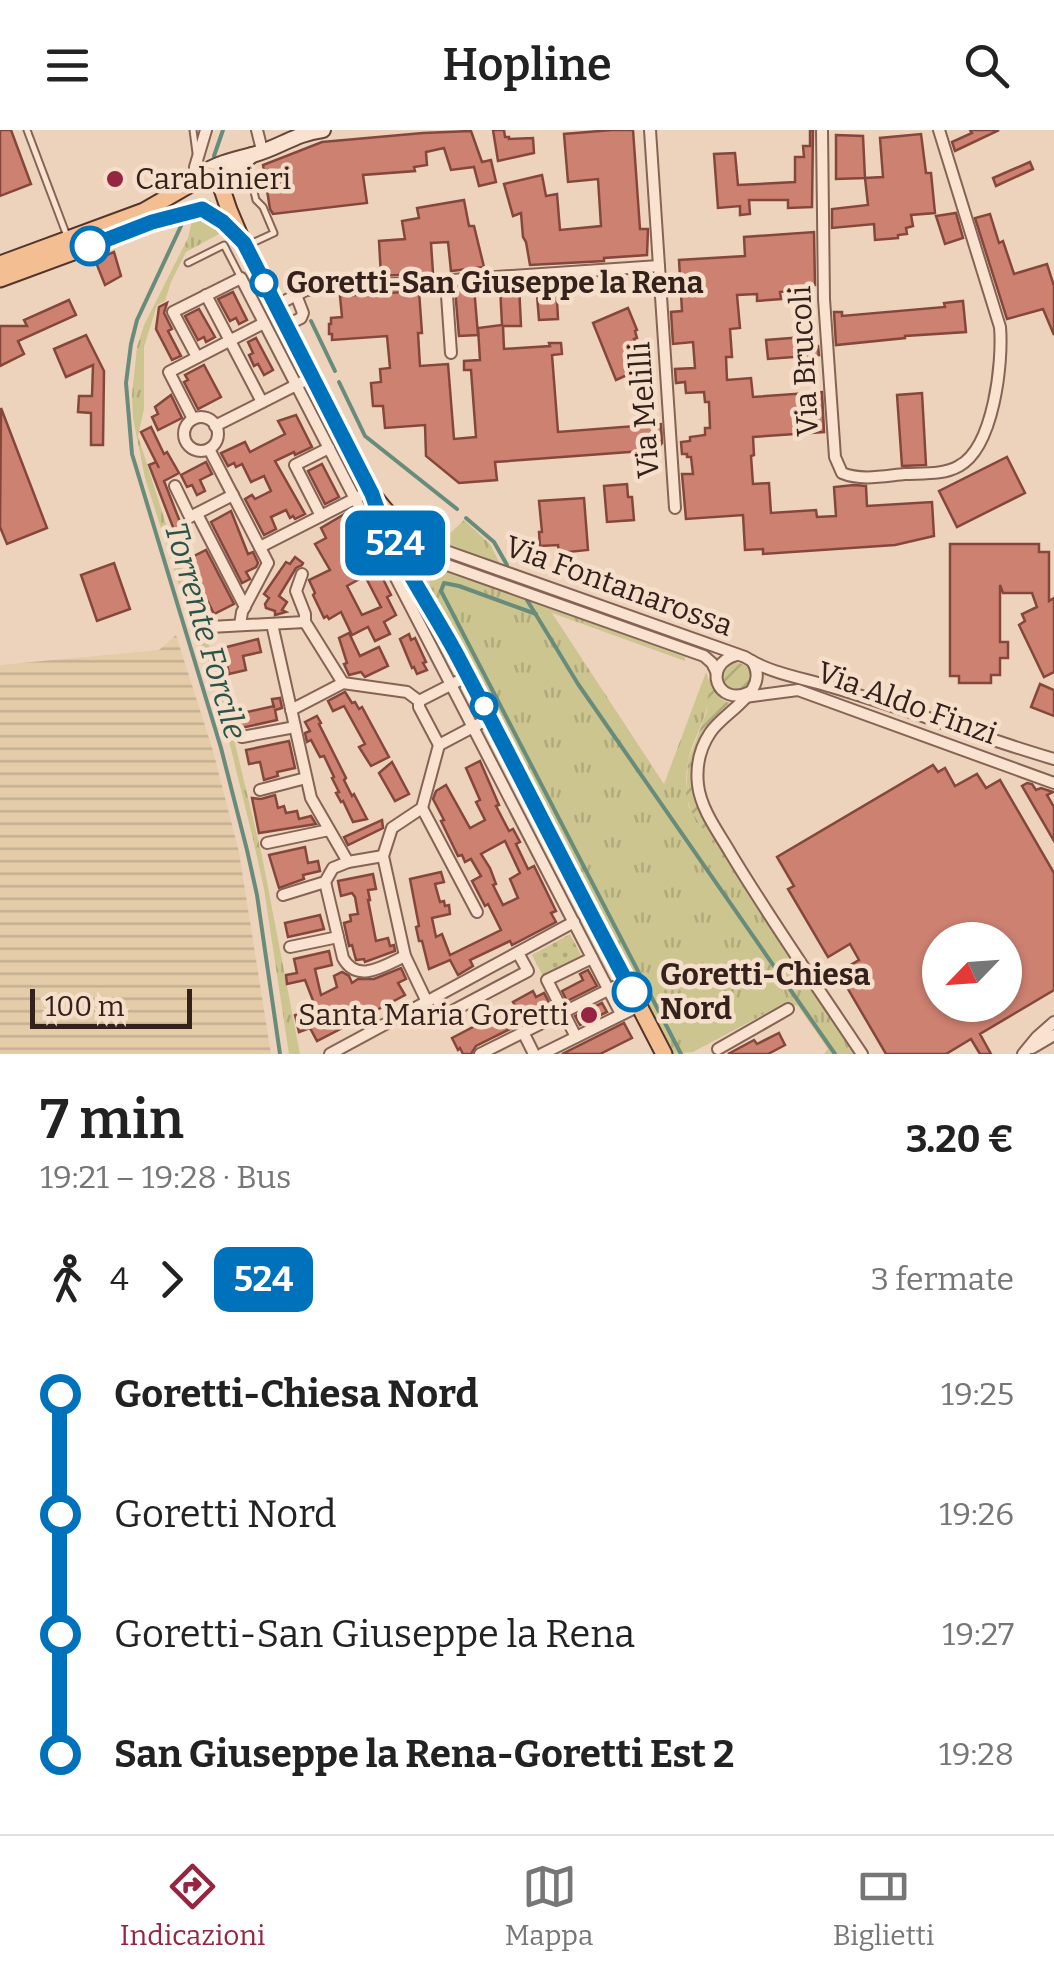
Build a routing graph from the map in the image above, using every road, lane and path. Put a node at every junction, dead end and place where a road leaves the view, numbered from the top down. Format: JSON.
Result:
{"nodes":[{"id":1,"x":27,"y":130,"type":"edge"},
{"id":2,"x":193,"y":130,"type":"edge"},
{"id":3,"x":206,"y":130,"type":"edge"},
{"id":4,"x":257,"y":130,"type":"edge"},
{"id":5,"x":323,"y":130,"type":"edge"},
{"id":6,"x":650,"y":130,"type":"edge"},
{"id":7,"x":822,"y":130,"type":"edge"},
{"id":8,"x":940,"y":130,"type":"edge"},
{"id":9,"x":254,"y":155,"type":"junction"},
{"id":10,"x":195,"y":175,"type":"junction"},
{"id":11,"x":222,"y":189,"type":"junction"},
{"id":12,"x":203,"y":209,"type":"junction"},
{"id":13,"x":68,"y":239,"type":"junction"},
{"id":14,"x":244,"y":245,"type":"junction"},
{"id":15,"x":188,"y":263,"type":"dead end"},
{"id":16,"x":0,"y":264,"type":"edge"},
{"id":17,"x":659,"y":266,"type":"junction"},
{"id":18,"x":240,"y":278,"type":"junction"},
{"id":19,"x":0,"y":280,"type":"edge"},
{"id":20,"x":446,"y":282,"type":"junction"},
{"id":21,"x":296,"y":295,"type":"junction"},
{"id":22,"x":206,"y":296,"type":"junction"},
{"id":23,"x":275,"y":306,"type":"junction"},
{"id":24,"x":264,"y":323,"type":"junction"},
{"id":25,"x":285,"y":326,"type":"junction"},
{"id":26,"x":230,"y":340,"type":"junction"},
{"id":27,"x":451,"y":352,"type":"dead end"},
{"id":28,"x":198,"y":357,"type":"junction"},
{"id":29,"x":312,"y":377,"type":"junction"},
{"id":30,"x":296,"y":385,"type":"junction"},
{"id":31,"x":262,"y":402,"type":"junction"},
{"id":32,"x":194,"y":419,"type":"junction"},
{"id":33,"x":215,"y":426,"type":"junction"},
{"id":34,"x":328,"y":448,"type":"junction"},
{"id":35,"x":208,"y":449,"type":"junction"},
{"id":36,"x":175,"y":486,"type":"dead end"},
{"id":37,"x":371,"y":492,"type":"junction"},
{"id":38,"x":233,"y":495,"type":"junction"},
{"id":39,"x":355,"y":499,"type":"junction"},
{"id":40,"x":676,"y":508,"type":"dead end"},
{"id":41,"x":197,"y":514,"type":"junction"},
{"id":42,"x":320,"y":516,"type":"junction"},
{"id":43,"x":408,"y":529,"type":"junction"},
{"id":44,"x":425,"y":542,"type":"junction"},
{"id":45,"x":396,"y":545,"type":"junction"},
{"id":46,"x":260,"y":548,"type":"junction"},
{"id":47,"x":424,"y":562,"type":"junction"},
{"id":48,"x":406,"y":564,"type":"junction"},
{"id":49,"x":302,"y":574,"type":"dead end"},
{"id":50,"x":244,"y":606,"type":"junction"},
{"id":51,"x":305,"y":622,"type":"junction"},
{"id":52,"x":439,"y":622,"type":"junction"},
{"id":53,"x":272,"y":624,"type":"junction"},
{"id":54,"x":240,"y":625,"type":"junction"},
{"id":55,"x":210,"y":627,"type":"dead end"},
{"id":56,"x":426,"y":638,"type":"junction"},
{"id":57,"x":740,"y":656,"type":"junction"},
{"id":58,"x":752,"y":661,"type":"junction"},
{"id":59,"x":716,"y":673,"type":"junction"},
{"id":60,"x":468,"y":676,"type":"junction"},
{"id":61,"x":343,"y":683,"type":"junction"},
{"id":62,"x":450,"y":684,"type":"junction"},
{"id":63,"x":746,"y":695,"type":"junction"},
{"id":64,"x":420,"y":700,"type":"junction"},
{"id":65,"x":291,"y":710,"type":"junction"},
{"id":66,"x":490,"y":718,"type":"junction"},
{"id":67,"x":295,"y":727,"type":"junction"},
{"id":68,"x":473,"y":727,"type":"junction"},
{"id":69,"x":242,"y":738,"type":"dead end"},
{"id":70,"x":439,"y":745,"type":"junction"},
{"id":71,"x":1054,"y":760,"type":"edge"},
{"id":72,"x":306,"y":778,"type":"junction"},
{"id":73,"x":1054,"y":783,"type":"edge"},
{"id":74,"x":260,"y":790,"type":"dead end"},
{"id":75,"x":422,"y":808,"type":"junction"},
{"id":76,"x":329,"y":830,"type":"junction"},
{"id":77,"x":267,"y":843,"type":"dead end"},
{"id":78,"x":383,"y":856,"type":"junction"},
{"id":79,"x":348,"y":862,"type":"junction"},
{"id":80,"x":325,"y":882,"type":"junction"},
{"id":81,"x":283,"y":894,"type":"dead end"},
{"id":82,"x":477,"y":912,"type":"dead end"},
{"id":83,"x":574,"y":922,"type":"junction"},
{"id":84,"x":338,"y":937,"type":"junction"},
{"id":85,"x":290,"y":947,"type":"dead end"},
{"id":86,"x":518,"y":952,"type":"junction"},
{"id":87,"x":405,"y":956,"type":"junction"},
{"id":88,"x":592,"y":958,"type":"junction"},
{"id":89,"x":626,"y":981,"type":"junction"},
{"id":90,"x":608,"y":990,"type":"junction"},
{"id":91,"x":431,"y":999,"type":"junction"},
{"id":92,"x":639,"y":1006,"type":"junction"},
{"id":93,"x":788,"y":1009,"type":"dead end"},
{"id":94,"x":563,"y":1012,"type":"junction"},
{"id":95,"x":621,"y":1014,"type":"junction"},
{"id":96,"x":1054,"y":1022,"type":"edge"},
{"id":97,"x":523,"y":1032,"type":"junction"},
{"id":98,"x":1054,"y":1035,"type":"edge"},
{"id":99,"x":576,"y":1037,"type":"junction"},
{"id":100,"x":720,"y":1051,"type":"edge"},
{"id":101,"x":330,"y":1054,"type":"edge"},
{"id":102,"x":480,"y":1054,"type":"edge"},
{"id":103,"x":534,"y":1054,"type":"edge"},
{"id":104,"x":542,"y":1054,"type":"edge"},
{"id":105,"x":664,"y":1054,"type":"edge"},
{"id":106,"x":706,"y":1054,"type":"edge"},
{"id":107,"x":862,"y":1054,"type":"edge"},
{"id":108,"x":1023,"y":1054,"type":"edge"}],
"edges":[{"from":1,"to":13,"type":"lane"},
{"from":2,"to":10,"type":"lane"},
{"from":3,"to":10,"type":"street"},
{"from":4,"to":9,"type":"street"},
{"from":5,"to":9,"type":"main road"},
{"from":6,"to":17,"type":"street","name":"Via Melilli"},
{"from":7,"to":8,"type":"street","name":"Via Brucoli"},
{"from":9,"to":10,"type":"main road"},
{"from":9,"to":11,"type":"main road"},
{"from":9,"to":14,"type":"lane"},
{"from":10,"to":11,"type":"main road"},
{"from":10,"to":12,"type":"main road"},
{"from":10,"to":13,"type":"main road"},
{"from":11,"to":12,"type":"main road"},
{"from":11,"to":14,"type":"main road"},
{"from":12,"to":14,"type":"main road"},
{"from":12,"to":19,"type":"main road"},
{"from":13,"to":16,"type":"main road"},
{"from":14,"to":23,"type":"main road"},
{"from":15,"to":18,"type":"lane"},
{"from":17,"to":20,"type":"street"},
{"from":17,"to":40,"type":"street","name":"Via Melilli"},
{"from":18,"to":22,"type":"street"},
{"from":18,"to":24,"type":"street"},
{"from":20,"to":21,"type":"street"},
{"from":20,"to":27,"type":"street"},
{"from":21,"to":23,"type":"street"},
{"from":21,"to":25,"type":"street"},
{"from":22,"to":26,"type":"street"},
{"from":22,"to":28,"type":"street"},
{"from":23,"to":25,"type":"main road"},
{"from":24,"to":26,"type":"street"},
{"from":24,"to":30,"type":"street"},
{"from":25,"to":29,"type":"main road"},
{"from":26,"to":28,"type":"street"},
{"from":26,"to":31,"type":"street"},
{"from":28,"to":32,"type":"street"},
{"from":29,"to":30,"type":"street"},
{"from":29,"to":37,"type":"main road"},
{"from":30,"to":31,"type":"street"},
{"from":30,"to":34,"type":"street"},
{"from":31,"to":33,"type":"street"},
{"from":32,"to":33,"type":"street"},
{"from":32,"to":35,"type":"street"},
{"from":33,"to":35,"type":"street"},
{"from":34,"to":39,"type":"street"},
{"from":34,"to":42,"type":"street"},
{"from":35,"to":38,"type":"street"},
{"from":36,"to":41,"type":"street"},
{"from":37,"to":39,"type":"street"},
{"from":37,"to":43,"type":"main road"},
{"from":37,"to":45,"type":"main road"},
{"from":38,"to":41,"type":"street"},
{"from":38,"to":46,"type":"street"},
{"from":39,"to":42,"type":"street"},
{"from":39,"to":56,"type":"street"},
{"from":41,"to":50,"type":"street"},
{"from":42,"to":46,"type":"street"},
{"from":43,"to":44,"type":"main road"},
{"from":43,"to":45,"type":"main road"},
{"from":44,"to":47,"type":"main road"},
{"from":44,"to":57,"type":"street","name":"Via Fontanarossa"},
{"from":45,"to":48,"type":"main road"},
{"from":46,"to":50,"type":"street"},
{"from":47,"to":48,"type":"main road"},
{"from":47,"to":52,"type":"main road"},
{"from":47,"to":59,"type":"street","name":"Via Fontanarossa"},
{"from":48,"to":52,"type":"main road"},
{"from":49,"to":51,"type":"street"},
{"from":50,"to":54,"type":"street"},
{"from":51,"to":53,"type":"street"},
{"from":51,"to":61,"type":"street"},
{"from":52,"to":56,"type":"lane"},
{"from":52,"to":60,"type":"main road"},
{"from":53,"to":54,"type":"street"},
{"from":53,"to":65,"type":"street"},
{"from":54,"to":55,"type":"street"},
{"from":56,"to":62,"type":"street"},
{"from":57,"to":58,"type":"street"},
{"from":57,"to":59,"type":"street"},
{"from":58,"to":63,"type":"street"},
{"from":58,"to":71,"type":"street","name":"Via Fontanarossa"},
{"from":59,"to":63,"type":"street"},
{"from":60,"to":62,"type":"street"},
{"from":60,"to":66,"type":"main road"},
{"from":61,"to":64,"type":"street"},
{"from":61,"to":65,"type":"street"},
{"from":62,"to":64,"type":"street"},
{"from":62,"to":68,"type":"street"},
{"from":63,"to":73,"type":"street","name":"Via Aldo Finzi"},
{"from":63,"to":107,"type":"street"},
{"from":64,"to":70,"type":"street"},
{"from":65,"to":67,"type":"street"},
{"from":66,"to":68,"type":"street"},
{"from":66,"to":89,"type":"main road"},
{"from":67,"to":69,"type":"street"},
{"from":67,"to":72,"type":"street"},
{"from":68,"to":70,"type":"street"},
{"from":68,"to":83,"type":"street"},
{"from":70,"to":75,"type":"street"},
{"from":72,"to":74,"type":"street"},
{"from":72,"to":76,"type":"street"},
{"from":75,"to":78,"type":"street"},
{"from":75,"to":82,"type":"street"},
{"from":76,"to":77,"type":"street"},
{"from":76,"to":79,"type":"street"},
{"from":78,"to":79,"type":"street"},
{"from":78,"to":87,"type":"street"},
{"from":79,"to":80,"type":"street"},
{"from":80,"to":81,"type":"street"},
{"from":80,"to":84,"type":"street"},
{"from":83,"to":86,"type":"street"},
{"from":83,"to":88,"type":"street"},
{"from":84,"to":85,"type":"street"},
{"from":84,"to":87,"type":"street"},
{"from":86,"to":91,"type":"street"},
{"from":86,"to":91,"type":"street"},
{"from":87,"to":91,"type":"street"},
{"from":88,"to":90,"type":"street"},
{"from":88,"to":94,"type":"street"},
{"from":89,"to":90,"type":"street"},
{"from":89,"to":92,"type":"main road"},
{"from":90,"to":94,"type":"street"},
{"from":90,"to":95,"type":"street"},
{"from":91,"to":101,"type":"street"},
{"from":92,"to":95,"type":"street"},
{"from":92,"to":105,"type":"main road"},
{"from":93,"to":100,"type":"street"},
{"from":94,"to":97,"type":"street"},
{"from":94,"to":99,"type":"street"},
{"from":95,"to":99,"type":"street"},
{"from":96,"to":108,"type":"street"},
{"from":97,"to":102,"type":"street"},
{"from":97,"to":103,"type":"street"},
{"from":98,"to":108,"type":"street"},
{"from":99,"to":104,"type":"street"},
{"from":100,"to":106,"type":"street"}]}
